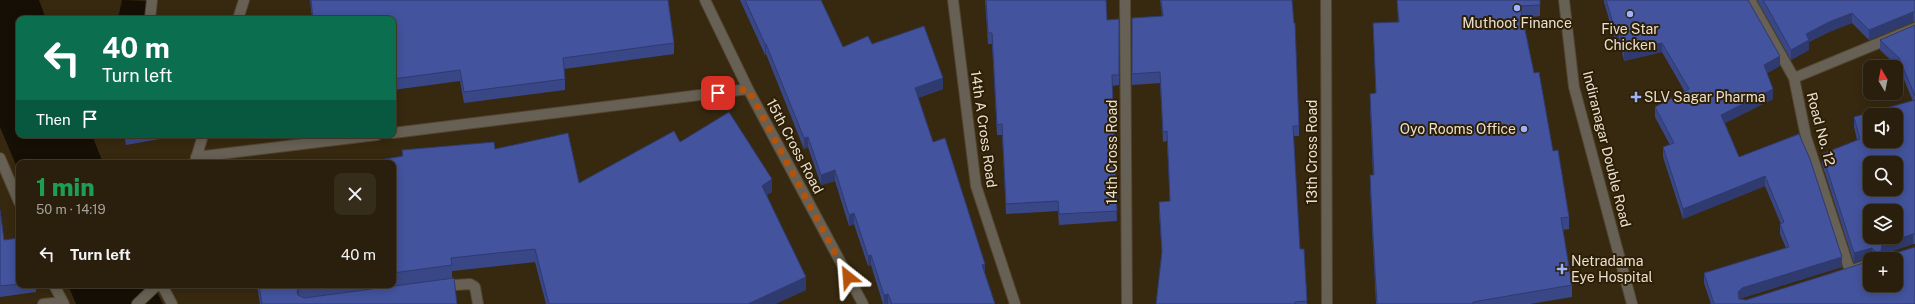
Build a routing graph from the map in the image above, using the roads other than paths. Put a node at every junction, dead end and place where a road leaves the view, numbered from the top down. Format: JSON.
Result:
{"nodes":[{"id":1,"x":152,"y":0,"type":"edge"},
{"id":2,"x":244,"y":0,"type":"edge"},
{"id":3,"x":705,"y":0,"type":"edge"},
{"id":4,"x":953,"y":0,"type":"edge"},
{"id":5,"x":1125,"y":0,"type":"edge"},
{"id":6,"x":1326,"y":0,"type":"edge"},
{"id":7,"x":1564,"y":0,"type":"edge"},
{"id":8,"x":1750,"y":0,"type":"edge"},
{"id":9,"x":150,"y":16,"type":"edge"},
{"id":10,"x":239,"y":16,"type":"edge"},
{"id":11,"x":1915,"y":28,"type":"edge"},
{"id":12,"x":1794,"y":78,"type":"junction"},
{"id":13,"x":748,"y":89,"type":"junction"},
{"id":14,"x":396,"y":133,"type":"edge"},
{"id":15,"x":202,"y":138,"type":"edge"},
{"id":16,"x":355,"y":138,"type":"edge"},
{"id":17,"x":0,"y":158,"type":"edge"},
{"id":18,"x":195,"y":160,"type":"edge"},
{"id":19,"x":16,"y":195,"type":"edge"},
{"id":20,"x":1863,"y":266,"type":"edge"},
{"id":21,"x":431,"y":287,"type":"edge"},
{"id":22,"x":56,"y":288,"type":"edge"},
{"id":23,"x":154,"y":288,"type":"edge"},
{"id":24,"x":164,"y":288,"type":"edge"},
{"id":25,"x":63,"y":303,"type":"edge"},
{"id":26,"x":43,"y":304,"type":"edge"},
{"id":27,"x":137,"y":304,"type":"edge"},
{"id":28,"x":172,"y":304,"type":"edge"},
{"id":29,"x":478,"y":304,"type":"edge"},
{"id":30,"x":863,"y":304,"type":"edge"},
{"id":31,"x":1015,"y":304,"type":"edge"},
{"id":32,"x":1127,"y":304,"type":"edge"},
{"id":33,"x":1328,"y":304,"type":"edge"},
{"id":34,"x":1632,"y":304,"type":"edge"}],
"edges":[{"from":1,"to":9,"type":"street"},
{"from":2,"to":10,"type":"street"},
{"from":3,"to":13,"type":"street","name":"15th Cross Road"},
{"from":4,"to":31,"type":"street","name":"14th A Cross Road"},
{"from":5,"to":32,"type":"street","name":"14th Cross Road"},
{"from":6,"to":33,"type":"street","name":"13th Cross Road"},
{"from":7,"to":34,"type":"street","name":"Indiranagar Double Road"},
{"from":8,"to":12,"type":"street","name":"Road No. 12"},
{"from":11,"to":12,"type":"street"},
{"from":12,"to":20,"type":"street","name":"Road No. 12"},
{"from":13,"to":14,"type":"street"},
{"from":13,"to":30,"type":"street","name":"15th Cross Road"},
{"from":15,"to":18,"type":"street"},
{"from":16,"to":18,"type":"street"},
{"from":17,"to":19,"type":"street"},
{"from":21,"to":29,"type":"street"},
{"from":22,"to":25,"type":"street"},
{"from":23,"to":27,"type":"street"},
{"from":24,"to":28,"type":"street"},
{"from":25,"to":26,"type":"street"}]}
